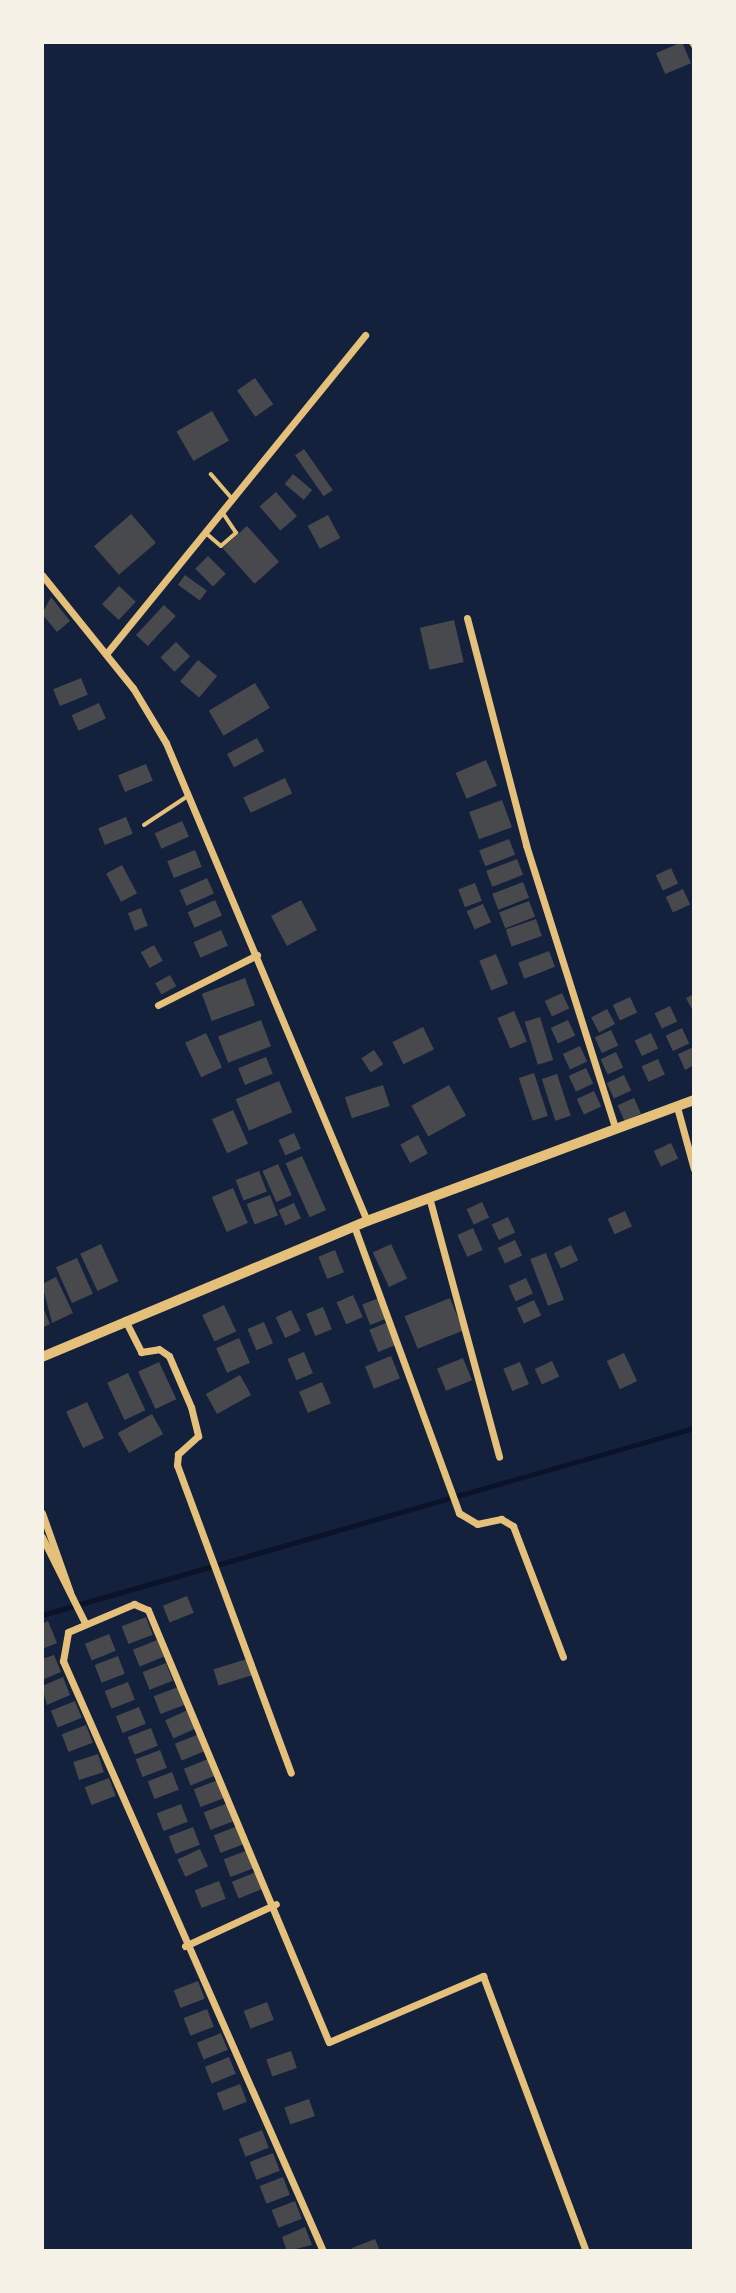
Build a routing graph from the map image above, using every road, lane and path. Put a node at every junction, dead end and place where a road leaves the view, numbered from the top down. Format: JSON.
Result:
{"nodes":[{"id":1,"x":365,"y":335,"type":"dead end"},
{"id":2,"x":211,"y":474,"type":"dead end"},
{"id":3,"x":234,"y":499,"type":"junction"},
{"id":4,"x":222,"y":512,"type":"junction"},
{"id":5,"x":205,"y":532,"type":"junction"},
{"id":6,"x":42,"y":575,"type":"edge"},
{"id":7,"x":467,"y":618,"type":"dead end"},
{"id":8,"x":106,"y":654,"type":"junction"},
{"id":9,"x":190,"y":795,"type":"junction"},
{"id":10,"x":144,"y":825,"type":"dead end"},
{"id":11,"x":257,"y":955,"type":"junction"},
{"id":12,"x":158,"y":1005,"type":"dead end"},
{"id":13,"x":694,"y":1100,"type":"edge"},
{"id":14,"x":677,"y":1107,"type":"junction"},
{"id":15,"x":615,"y":1127,"type":"junction"},
{"id":16,"x":694,"y":1169,"type":"edge"},
{"id":17,"x":429,"y":1197,"type":"junction"},
{"id":18,"x":367,"y":1221,"type":"junction"},
{"id":19,"x":354,"y":1226,"type":"junction"},
{"id":20,"x":125,"y":1320,"type":"junction"},
{"id":21,"x":42,"y":1357,"type":"edge"},
{"id":22,"x":499,"y":1457,"type":"dead end"},
{"id":23,"x":42,"y":1513,"type":"edge"},
{"id":24,"x":42,"y":1537,"type":"edge"},
{"id":25,"x":70,"y":1592,"type":"junction"},
{"id":26,"x":85,"y":1623,"type":"junction"},
{"id":27,"x":563,"y":1657,"type":"dead end"},
{"id":28,"x":291,"y":1773,"type":"dead end"},
{"id":29,"x":276,"y":1904,"type":"junction"},
{"id":30,"x":185,"y":1946,"type":"junction"},
{"id":31,"x":323,"y":2251,"type":"edge"},
{"id":32,"x":586,"y":2251,"type":"edge"}],
"edges":[{"from":1,"to":3,"type":"street"},
{"from":2,"to":3,"type":"lane"},
{"from":3,"to":4,"type":"street"},
{"from":4,"to":5,"type":"street"},
{"from":4,"to":5,"type":"lane"},
{"from":5,"to":8,"type":"street"},
{"from":6,"to":8,"type":"street"},
{"from":7,"to":15,"type":"street"},
{"from":8,"to":9,"type":"street"},
{"from":9,"to":10,"type":"lane"},
{"from":9,"to":11,"type":"street"},
{"from":11,"to":12,"type":"street"},
{"from":11,"to":18,"type":"street"},
{"from":13,"to":14,"type":"street"},
{"from":14,"to":15,"type":"street"},
{"from":14,"to":16,"type":"street"},
{"from":15,"to":17,"type":"street"},
{"from":17,"to":18,"type":"street"},
{"from":17,"to":22,"type":"street"},
{"from":18,"to":19,"type":"street"},
{"from":19,"to":20,"type":"street"},
{"from":19,"to":27,"type":"street"},
{"from":20,"to":21,"type":"street"},
{"from":20,"to":28,"type":"street"},
{"from":23,"to":25,"type":"street"},
{"from":24,"to":25,"type":"street"},
{"from":25,"to":26,"type":"street"},
{"from":26,"to":29,"type":"street"},
{"from":26,"to":30,"type":"street"},
{"from":29,"to":30,"type":"street"},
{"from":29,"to":32,"type":"street"},
{"from":30,"to":31,"type":"street"}]}
